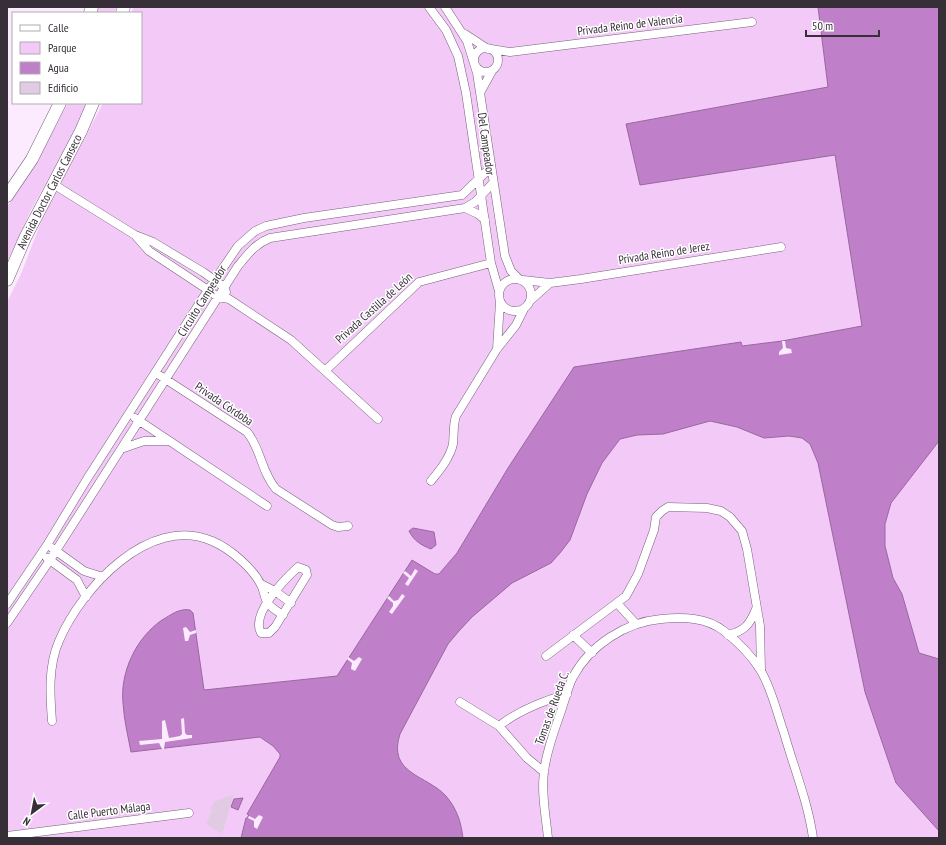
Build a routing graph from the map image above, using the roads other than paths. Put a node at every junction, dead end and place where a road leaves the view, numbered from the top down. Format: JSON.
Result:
{"nodes":[{"id":1,"x":429,"y":7,"type":"edge"},
{"id":2,"x":445,"y":7,"type":"edge"},
{"id":3,"x":752,"y":22,"type":"dead end"},
{"id":4,"x":461,"y":31,"type":"junction"},
{"id":5,"x":489,"y":49,"type":"junction"},
{"id":6,"x":510,"y":52,"type":"junction"},
{"id":7,"x":458,"y":56,"type":"junction"},
{"id":8,"x":475,"y":64,"type":"junction"},
{"id":9,"x":498,"y":64,"type":"junction"},
{"id":10,"x":492,"y":71,"type":"junction"},
{"id":11,"x":464,"y":83,"type":"junction"},
{"id":12,"x":481,"y":91,"type":"junction"},
{"id":13,"x":60,"y":104,"type":"edge"},
{"id":14,"x":93,"y":104,"type":"edge"},
{"id":15,"x":491,"y":167,"type":"junction"},
{"id":16,"x":478,"y":179,"type":"junction"},
{"id":17,"x":493,"y":183,"type":"junction"},
{"id":18,"x":54,"y":184,"type":"junction"},
{"id":19,"x":481,"y":194,"type":"junction"},
{"id":20,"x":7,"y":196,"type":"edge"},
{"id":21,"x":465,"y":208,"type":"junction"},
{"id":22,"x":339,"y":214,"type":"junction"},
{"id":23,"x":485,"y":220,"type":"junction"},
{"id":24,"x":341,"y":228,"type":"junction"},
{"id":25,"x":135,"y":235,"type":"junction"},
{"id":26,"x":244,"y":239,"type":"junction"},
{"id":27,"x":781,"y":247,"type":"dead end"},
{"id":28,"x":252,"y":248,"type":"junction"},
{"id":29,"x":491,"y":263,"type":"junction"},
{"id":30,"x":8,"y":276,"type":"edge"},
{"id":31,"x":215,"y":280,"type":"junction"},
{"id":32,"x":521,"y":280,"type":"junction"},
{"id":33,"x":550,"y":283,"type":"junction"},
{"id":34,"x":224,"y":287,"type":"junction"},
{"id":35,"x":208,"y":290,"type":"junction"},
{"id":36,"x":499,"y":291,"type":"junction"},
{"id":37,"x":218,"y":297,"type":"junction"},
{"id":38,"x":229,"y":298,"type":"junction"},
{"id":39,"x":531,"y":300,"type":"junction"},
{"id":40,"x":500,"y":302,"type":"junction"},
{"id":41,"x":524,"y":309,"type":"junction"},
{"id":42,"x":497,"y":349,"type":"junction"},
{"id":43,"x":326,"y":370,"type":"junction"},
{"id":44,"x":156,"y":373,"type":"junction"},
{"id":45,"x":166,"y":380,"type":"junction"},
{"id":46,"x":129,"y":414,"type":"junction"},
{"id":47,"x":378,"y":419,"type":"dead end"},
{"id":48,"x":139,"y":420,"type":"junction"},
{"id":49,"x":171,"y":441,"type":"junction"},
{"id":50,"x":120,"y":450,"type":"junction"},
{"id":51,"x":431,"y":482,"type":"dead end"},
{"id":52,"x":267,"y":506,"type":"dead end"},
{"id":53,"x":348,"y":526,"type":"dead end"},
{"id":54,"x":47,"y":545,"type":"junction"},
{"id":55,"x":56,"y":551,"type":"junction"},
{"id":56,"x":41,"y":554,"type":"junction"},
{"id":57,"x":50,"y":560,"type":"junction"},
{"id":58,"x":103,"y":577,"type":"junction"},
{"id":59,"x":261,"y":584,"type":"junction"},
{"id":60,"x":276,"y":591,"type":"junction"},
{"id":61,"x":86,"y":597,"type":"junction"},
{"id":62,"x":267,"y":603,"type":"junction"},
{"id":63,"x":291,"y":603,"type":"junction"},
{"id":64,"x":617,"y":603,"type":"junction"},
{"id":65,"x":7,"y":604,"type":"edge"},
{"id":66,"x":756,"y":608,"type":"junction"},
{"id":67,"x":283,"y":615,"type":"junction"},
{"id":68,"x":7,"y":623,"type":"edge"},
{"id":69,"x":636,"y":624,"type":"junction"},
{"id":70,"x":573,"y":635,"type":"junction"},
{"id":71,"x":728,"y":635,"type":"junction"},
{"id":72,"x":592,"y":653,"type":"junction"},
{"id":73,"x":546,"y":656,"type":"dead end"},
{"id":74,"x":761,"y":672,"type":"junction"},
{"id":75,"x":567,"y":694,"type":"junction"},
{"id":76,"x":460,"y":702,"type":"dead end"},
{"id":77,"x":52,"y":722,"type":"dead end"},
{"id":78,"x":499,"y":726,"type":"junction"},
{"id":79,"x":544,"y":772,"type":"junction"},
{"id":80,"x":189,"y":813,"type":"dead end"},
{"id":81,"x":7,"y":836,"type":"edge"},
{"id":82,"x":548,"y":838,"type":"edge"},
{"id":83,"x":813,"y":838,"type":"edge"}],
"edges":[{"from":1,"to":7,"type":"street","name":"Del Campeador"},
{"from":2,"to":4,"type":"street","name":"Del Campeador"},
{"from":3,"to":6,"type":"street","name":"Privada Reino de Valencia"},
{"from":4,"to":5,"type":"street","name":"Del Campeador"},
{"from":4,"to":8,"type":"street","name":"Del Campeador"},
{"from":5,"to":6,"type":"street","name":"Privada Reino de Valencia"},
{"from":5,"to":8,"type":"street"},
{"from":5,"to":9,"type":"street"},
{"from":6,"to":9,"type":"street"},
{"from":7,"to":8,"type":"street"},
{"from":7,"to":11,"type":"street","name":"Del Campeador"},
{"from":8,"to":10,"type":"street"},
{"from":8,"to":11,"type":"street"},
{"from":8,"to":12,"type":"street","name":"Del Campeador"},
{"from":9,"to":10,"type":"street"},
{"from":10,"to":12,"type":"street"},
{"from":11,"to":16,"type":"street","name":"Del Campeador"},
{"from":12,"to":15,"type":"street","name":"Del Campeador"},
{"from":13,"to":20,"type":"main road"},
{"from":14,"to":18,"type":"main road","name":"Avenida Doctor Carlos Canseco"},
{"from":15,"to":16,"type":"street","name":"Circuito Campeador"},
{"from":15,"to":17,"type":"street","name":"Del Campeador"},
{"from":16,"to":19,"type":"street","name":"Del Campeador"},
{"from":16,"to":22,"type":"street","name":"Circuito Campeador"},
{"from":17,"to":19,"type":"street"},
{"from":17,"to":32,"type":"street","name":"Del Campeador"},
{"from":18,"to":25,"type":"street"},
{"from":18,"to":30,"type":"main road","name":"Avenida Doctor Carlos Canseco"},
{"from":19,"to":21,"type":"street"},
{"from":19,"to":23,"type":"street","name":"Del Campeador"},
{"from":21,"to":23,"type":"street"},
{"from":21,"to":24,"type":"street","name":"Circuito Campeador"},
{"from":22,"to":24,"type":"street"},
{"from":22,"to":26,"type":"street","name":"Circuito Campeador"},
{"from":23,"to":29,"type":"street","name":"Del Campeador"},
{"from":24,"to":28,"type":"street","name":"Circuito Campeador"},
{"from":25,"to":31,"type":"street"},
{"from":25,"to":35,"type":"street","name":"Circuito Campeador"},
{"from":26,"to":28,"type":"street"},
{"from":26,"to":31,"type":"street","name":"Circuito Campeador"},
{"from":27,"to":33,"type":"street","name":"Privada Reino de Jerez"},
{"from":28,"to":34,"type":"street","name":"Circuito Campeador"},
{"from":29,"to":36,"type":"street","name":"Del Campeador"},
{"from":29,"to":43,"type":"street","name":"Privada Castilla de León"},
{"from":31,"to":34,"type":"street"},
{"from":31,"to":35,"type":"street","name":"Circuito Campeador"},
{"from":32,"to":33,"type":"street","name":"Privada Reino de Jerez"},
{"from":32,"to":36,"type":"street"},
{"from":32,"to":39,"type":"street"},
{"from":33,"to":39,"type":"street"},
{"from":34,"to":37,"type":"street","name":"Circuito Campeador"},
{"from":34,"to":38,"type":"street"},
{"from":35,"to":37,"type":"street"},
{"from":35,"to":44,"type":"street","name":"Circuito Campeador"},
{"from":36,"to":40,"type":"street"},
{"from":37,"to":38,"type":"street"},
{"from":37,"to":45,"type":"street","name":"Circuito Campeador"},
{"from":38,"to":43,"type":"street"},
{"from":39,"to":41,"type":"street"},
{"from":40,"to":41,"type":"street"},
{"from":40,"to":42,"type":"street"},
{"from":41,"to":42,"type":"street"},
{"from":42,"to":51,"type":"street"},
{"from":43,"to":47,"type":"street"},
{"from":44,"to":45,"type":"street","name":"Privada Córdoba"},
{"from":44,"to":46,"type":"street","name":"Circuito Campeador"},
{"from":45,"to":48,"type":"street","name":"Circuito Campeador"},
{"from":45,"to":53,"type":"street","name":"Privada Córdoba"},
{"from":46,"to":48,"type":"street"},
{"from":46,"to":54,"type":"street","name":"Circuito Campeador"},
{"from":48,"to":49,"type":"street"},
{"from":48,"to":50,"type":"street","name":"Circuito Campeador"},
{"from":49,"to":50,"type":"street"},
{"from":49,"to":52,"type":"street"},
{"from":50,"to":55,"type":"street","name":"Circuito Campeador"},
{"from":54,"to":55,"type":"street"},
{"from":54,"to":56,"type":"street","name":"Circuito Campeador"},
{"from":55,"to":57,"type":"street","name":"Circuito Campeador"},
{"from":55,"to":58,"type":"street"},
{"from":56,"to":57,"type":"street"},
{"from":56,"to":65,"type":"street","name":"Circuito Campeador"},
{"from":57,"to":61,"type":"street"},
{"from":57,"to":68,"type":"street"},
{"from":58,"to":59,"type":"street"},
{"from":58,"to":61,"type":"street"},
{"from":59,"to":60,"type":"street"},
{"from":59,"to":62,"type":"street"},
{"from":60,"to":62,"type":"street"},
{"from":60,"to":63,"type":"street"},
{"from":60,"to":63,"type":"street"},
{"from":61,"to":77,"type":"street"},
{"from":62,"to":67,"type":"street"},
{"from":62,"to":67,"type":"street"},
{"from":63,"to":67,"type":"street"},
{"from":64,"to":66,"type":"street"},
{"from":64,"to":69,"type":"street"},
{"from":64,"to":70,"type":"street"},
{"from":66,"to":71,"type":"street"},
{"from":66,"to":74,"type":"street"},
{"from":69,"to":71,"type":"street","name":"Tomas de Rueda C."},
{"from":69,"to":72,"type":"street","name":"Tomas de Rueda C."},
{"from":70,"to":72,"type":"street"},
{"from":70,"to":73,"type":"street"},
{"from":71,"to":74,"type":"street","name":"Tomas de Rueda C."},
{"from":72,"to":75,"type":"street","name":"Tomas de Rueda C."},
{"from":74,"to":83,"type":"street","name":"Tomas de Rueda C."},
{"from":75,"to":78,"type":"street"},
{"from":75,"to":79,"type":"street","name":"Tomas de Rueda C."},
{"from":76,"to":78,"type":"street"},
{"from":78,"to":79,"type":"street"},
{"from":79,"to":82,"type":"street","name":"Tomas de Rueda C."},
{"from":80,"to":81,"type":"street","name":"Calle Puerto Málaga"}]}
